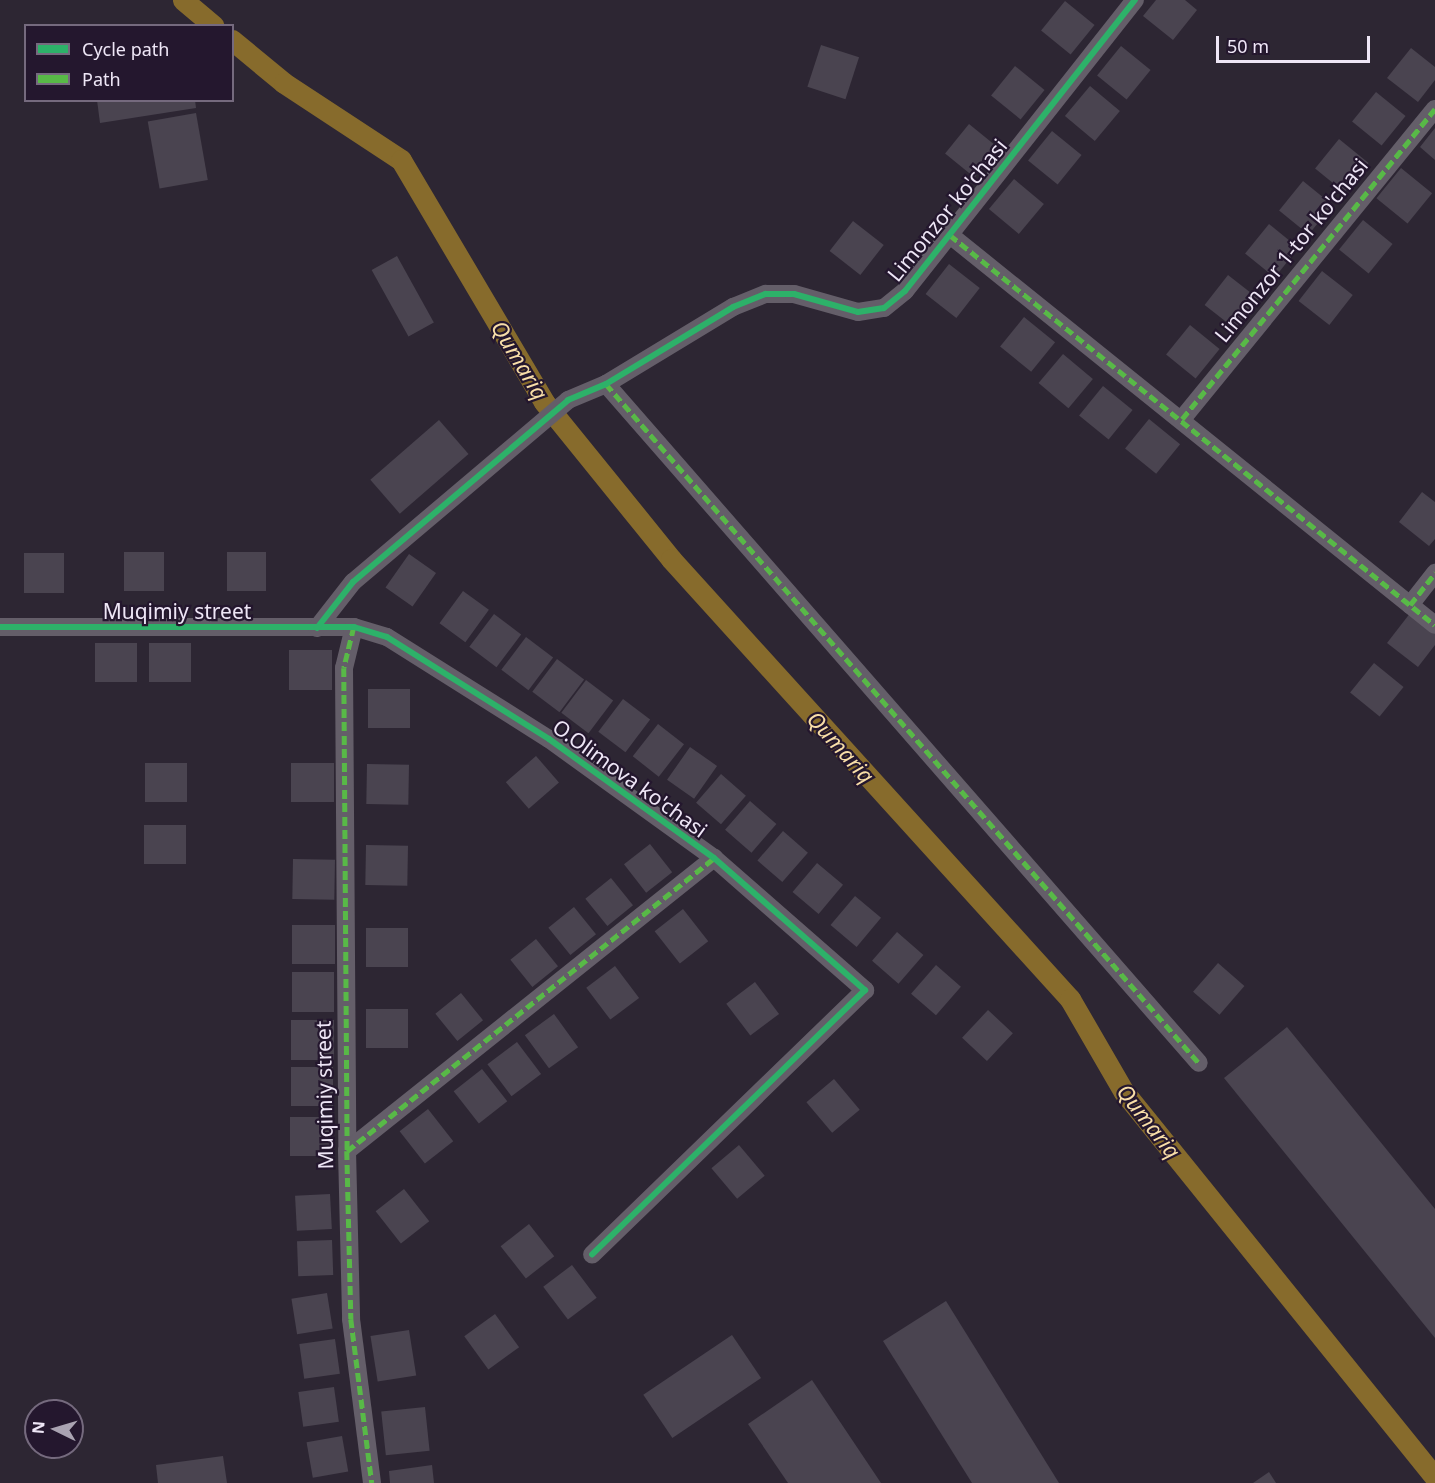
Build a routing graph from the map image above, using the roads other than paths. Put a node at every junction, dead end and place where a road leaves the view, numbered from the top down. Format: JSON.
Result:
{"nodes":[{"id":1,"x":1135,"y":0,"type":"edge"},
{"id":2,"x":1435,"y":109,"type":"edge"},
{"id":3,"x":950,"y":235,"type":"junction"},
{"id":4,"x":606,"y":384,"type":"junction"},
{"id":5,"x":1182,"y":419,"type":"junction"},
{"id":6,"x":1435,"y":573,"type":"edge"},
{"id":7,"x":1410,"y":605,"type":"junction"},
{"id":8,"x":1435,"y":625,"type":"edge"},
{"id":9,"x":0,"y":627,"type":"edge"},
{"id":10,"x":354,"y":627,"type":"junction"},
{"id":11,"x":317,"y":628,"type":"junction"},
{"id":12,"x":714,"y":858,"type":"junction"},
{"id":13,"x":1199,"y":1063,"type":"dead end"},
{"id":14,"x":347,"y":1151,"type":"junction"},
{"id":15,"x":592,"y":1255,"type":"dead end"},
{"id":16,"x":372,"y":1483,"type":"edge"}],
"edges":[{"from":1,"to":3,"type":"street","name":"Limonzor ko'chasi"},
{"from":2,"to":5,"type":"street","name":"Limonzor 1-tor ko'chasi"},
{"from":3,"to":4,"type":"street","name":"Limonzor ko'chasi"},
{"from":3,"to":5,"type":"street","name":"Limonzor ko'chasi"},
{"from":4,"to":11,"type":"street","name":"Limonzor ko'chasi"},
{"from":4,"to":13,"type":"street"},
{"from":5,"to":7,"type":"street","name":"Limonzor ko'chasi"},
{"from":6,"to":7,"type":"street"},
{"from":7,"to":8,"type":"street","name":"Limonzor ko'chasi"},
{"from":9,"to":11,"type":"street","name":"Muqimiy street"},
{"from":10,"to":11,"type":"street","name":"Muqimiy street"},
{"from":10,"to":12,"type":"street","name":"O.Olimova ko'chasi"},
{"from":10,"to":14,"type":"street","name":"Muqimiy street"},
{"from":12,"to":14,"type":"street"},
{"from":12,"to":15,"type":"street","name":"O.Olimova ko'chasi"},
{"from":14,"to":16,"type":"street","name":"Muqimiy street"}]}
